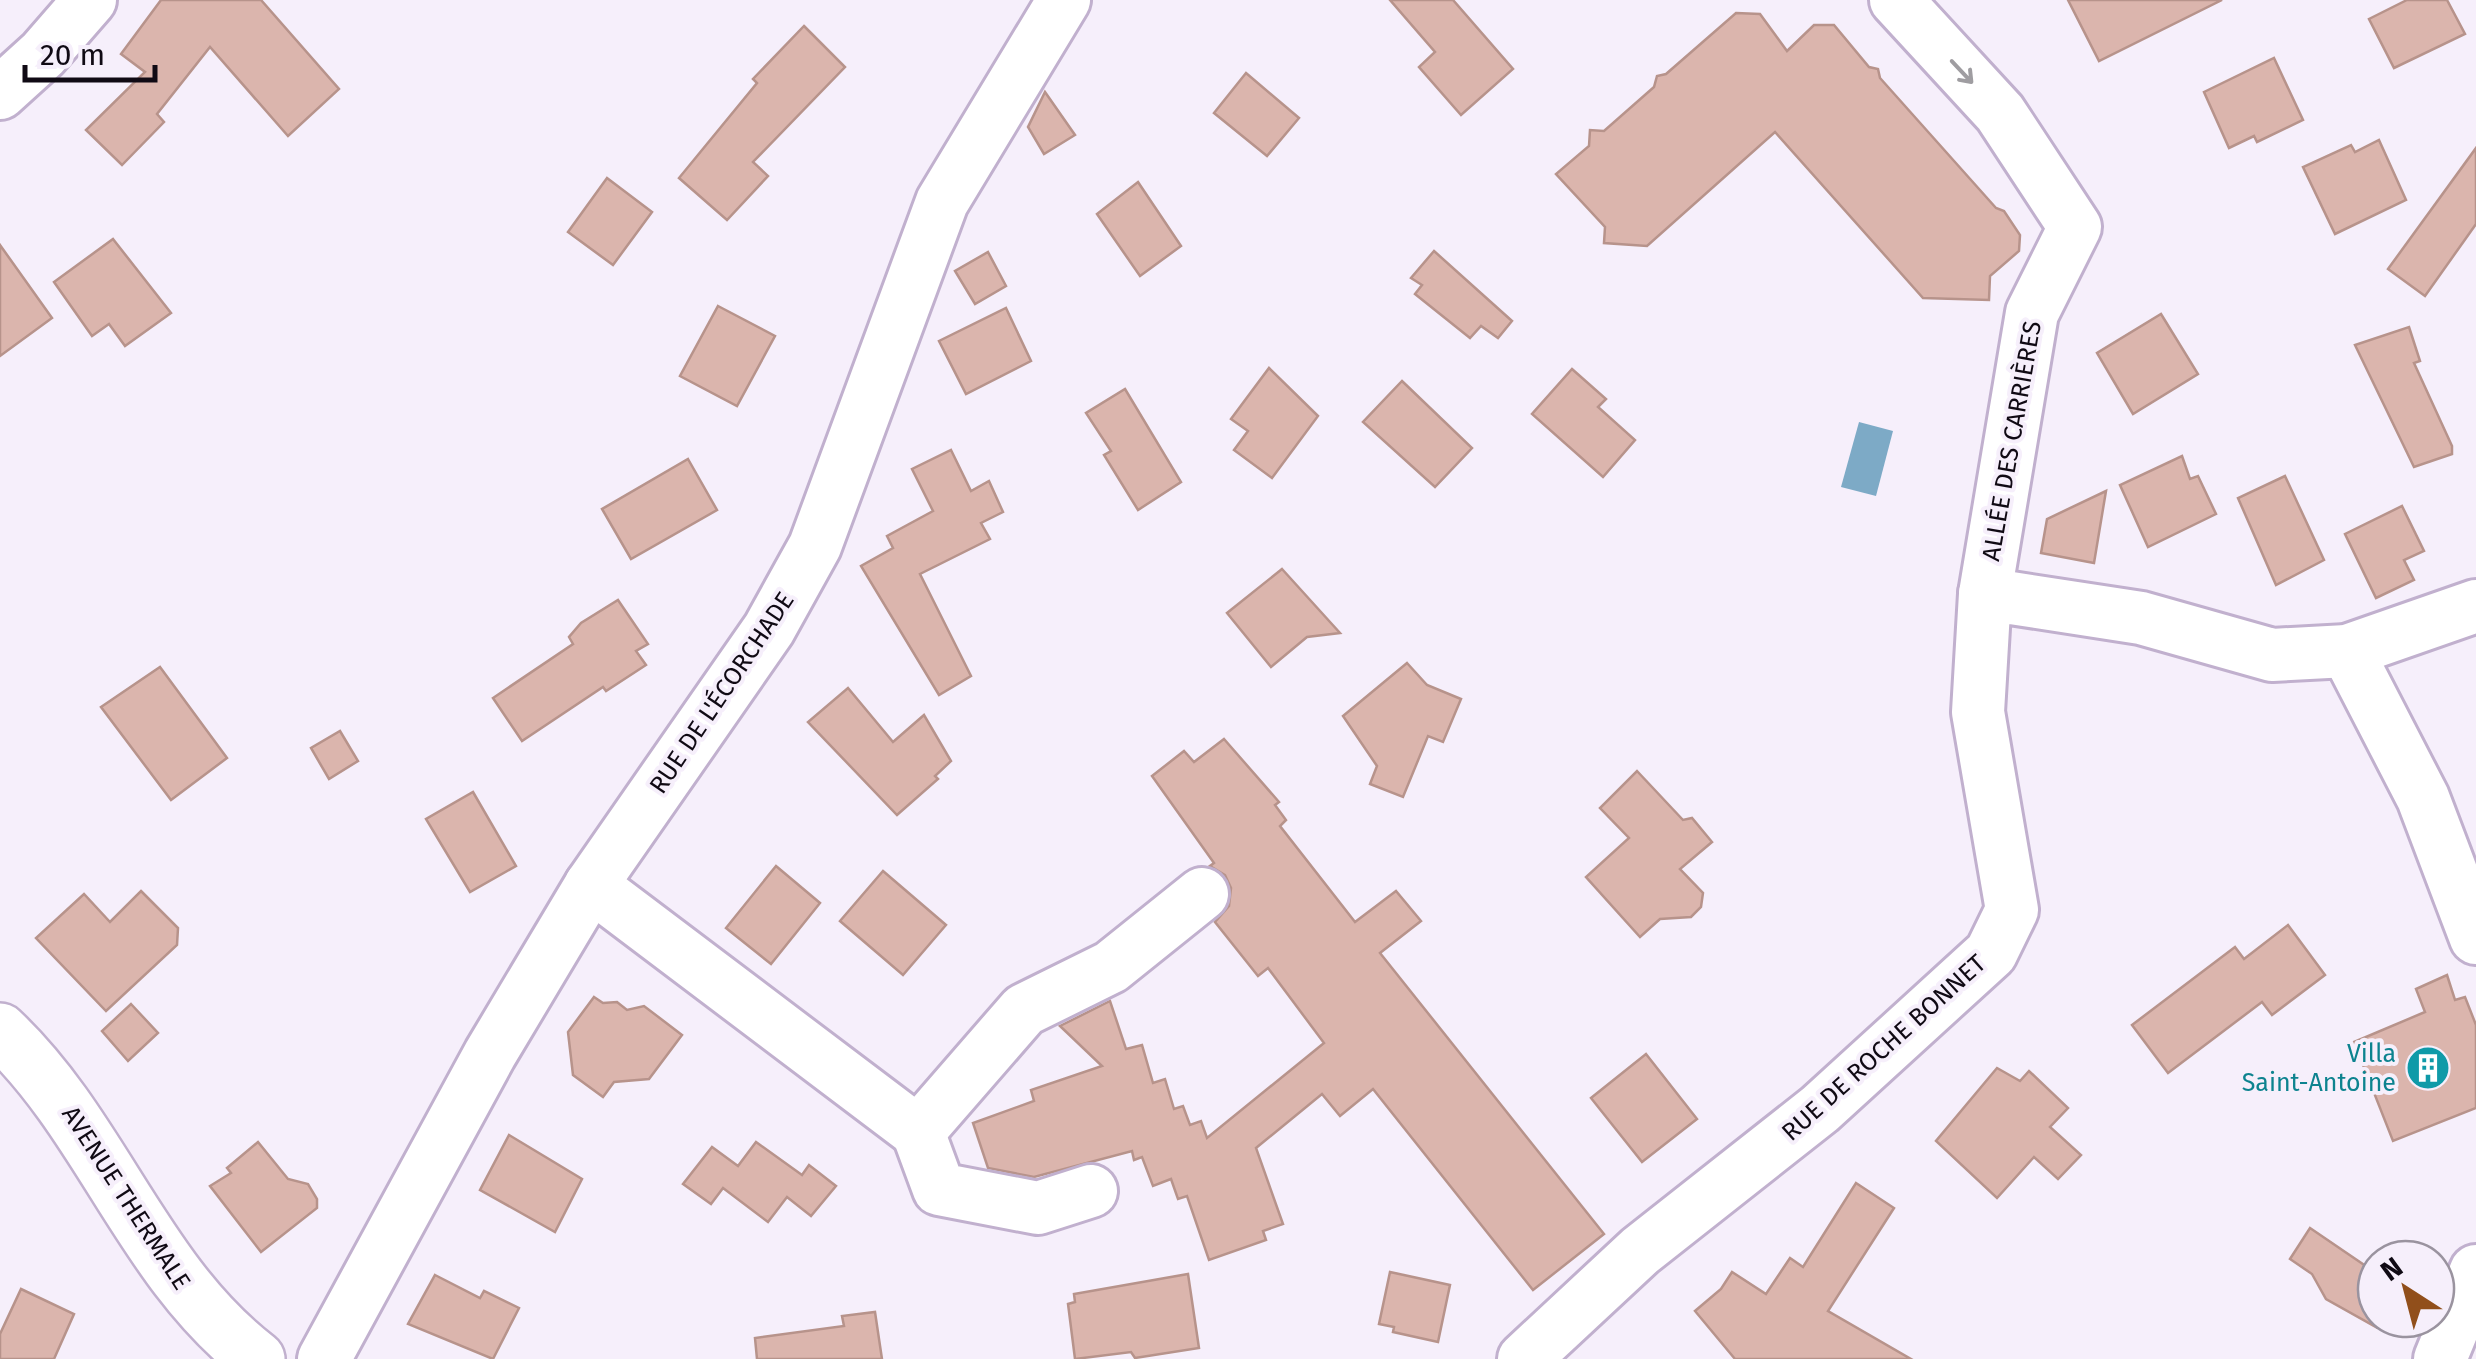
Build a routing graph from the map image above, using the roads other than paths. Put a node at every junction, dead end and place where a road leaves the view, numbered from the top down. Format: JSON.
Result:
{"nodes":[{"id":1,"x":90,"y":0,"type":"edge"},
{"id":2,"x":1064,"y":0,"type":"edge"},
{"id":3,"x":1896,"y":0,"type":"edge"},
{"id":4,"x":0,"y":94,"type":"edge"},
{"id":5,"x":1985,"y":594,"type":"junction"},
{"id":6,"x":2476,"y":606,"type":"edge"},
{"id":7,"x":2347,"y":651,"type":"junction"},
{"id":8,"x":591,"y":885,"type":"junction"},
{"id":9,"x":1202,"y":894,"type":"dead end"},
{"id":10,"x":2476,"y":938,"type":"edge"},
{"id":11,"x":0,"y":1030,"type":"edge"},
{"id":12,"x":918,"y":1132,"type":"junction"},
{"id":13,"x":1091,"y":1191,"type":"dead end"},
{"id":14,"x":2476,"y":1271,"type":"edge"},
{"id":15,"x":257,"y":1359,"type":"edge"},
{"id":16,"x":324,"y":1359,"type":"edge"},
{"id":17,"x":1524,"y":1359,"type":"edge"},
{"id":18,"x":2440,"y":1359,"type":"edge"}],
"edges":[{"from":1,"to":4,"type":"street"},
{"from":2,"to":8,"type":"street","name":"RUE DE L'ÉCORCHADE"},
{"from":3,"to":5,"type":"street","name":"ALLÉE DES CARRIÈRES","one_way":true},
{"from":5,"to":7,"type":"street"},
{"from":5,"to":17,"type":"street","name":"RUE DE ROCHE BONNET"},
{"from":6,"to":7,"type":"street"},
{"from":7,"to":10,"type":"street"},
{"from":8,"to":12,"type":"street"},
{"from":8,"to":16,"type":"street","name":"RUE DE L'ÉCORCHADE"},
{"from":9,"to":12,"type":"street"},
{"from":11,"to":15,"type":"main road","name":"AVENUE THERMALE"},
{"from":12,"to":13,"type":"street"},
{"from":14,"to":18,"type":"street"}]}
